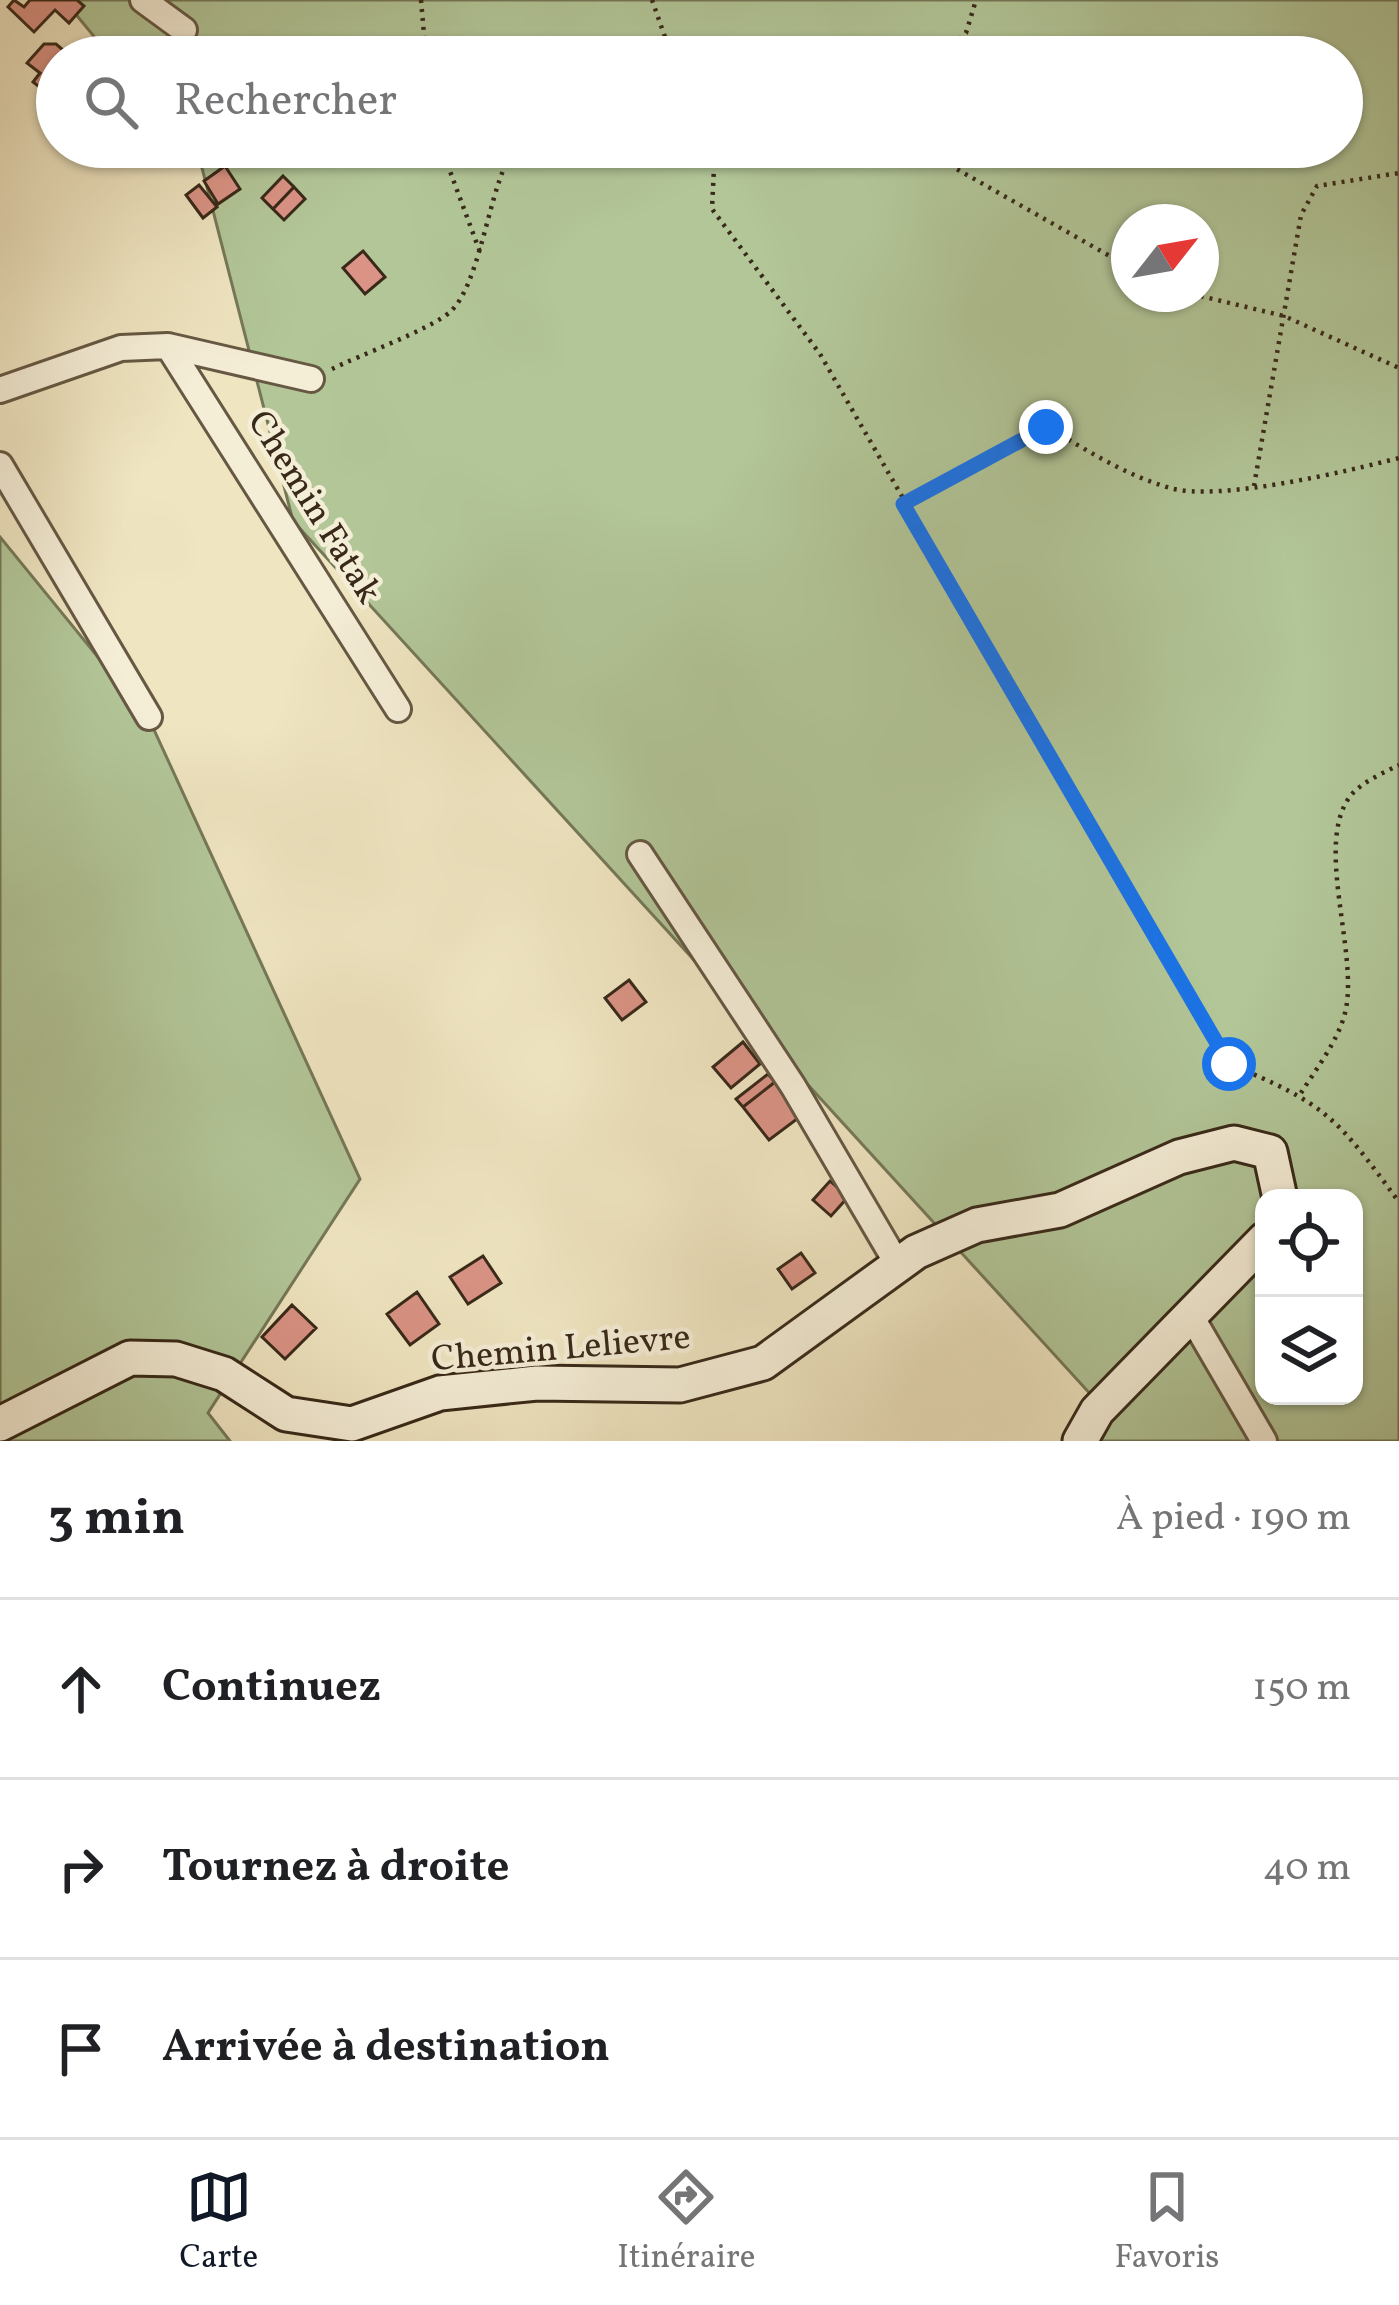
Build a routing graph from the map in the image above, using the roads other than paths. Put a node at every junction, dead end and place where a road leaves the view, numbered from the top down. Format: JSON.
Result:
{"nodes":[{"id":1,"x":143,"y":0,"type":"edge"},
{"id":2,"x":184,"y":30,"type":"dead end"},
{"id":3,"x":168,"y":346,"type":"junction"},
{"id":4,"x":311,"y":379,"type":"road end"},
{"id":5,"x":0,"y":390,"type":"edge"},
{"id":6,"x":0,"y":465,"type":"edge"},
{"id":7,"x":398,"y":710,"type":"dead end"},
{"id":8,"x":149,"y":717,"type":"dead end"},
{"id":9,"x":640,"y":854,"type":"dead end"},
{"id":10,"x":1278,"y":1189,"type":"edge"},
{"id":11,"x":1255,"y":1249,"type":"edge"},
{"id":12,"x":898,"y":1265,"type":"junction"},
{"id":13,"x":1191,"y":1316,"type":"junction"},
{"id":14,"x":0,"y":1424,"type":"edge"},
{"id":15,"x":1080,"y":1441,"type":"edge"},
{"id":16,"x":1264,"y":1441,"type":"edge"}],
"edges":[{"from":1,"to":2,"type":"street"},
{"from":3,"to":4,"type":"street","name":"Chemin Fatak"},
{"from":3,"to":5,"type":"street","name":"Chemin Fatak"},
{"from":3,"to":7,"type":"street","name":"Chemin Fatak"},
{"from":6,"to":8,"type":"street"},
{"from":9,"to":12,"type":"street"},
{"from":10,"to":12,"type":"street","name":"Chemin Lelievre"},
{"from":11,"to":13,"type":"street"},
{"from":12,"to":14,"type":"street","name":"Chemin Lelievre"},
{"from":13,"to":15,"type":"street"},
{"from":13,"to":16,"type":"street"}]}
